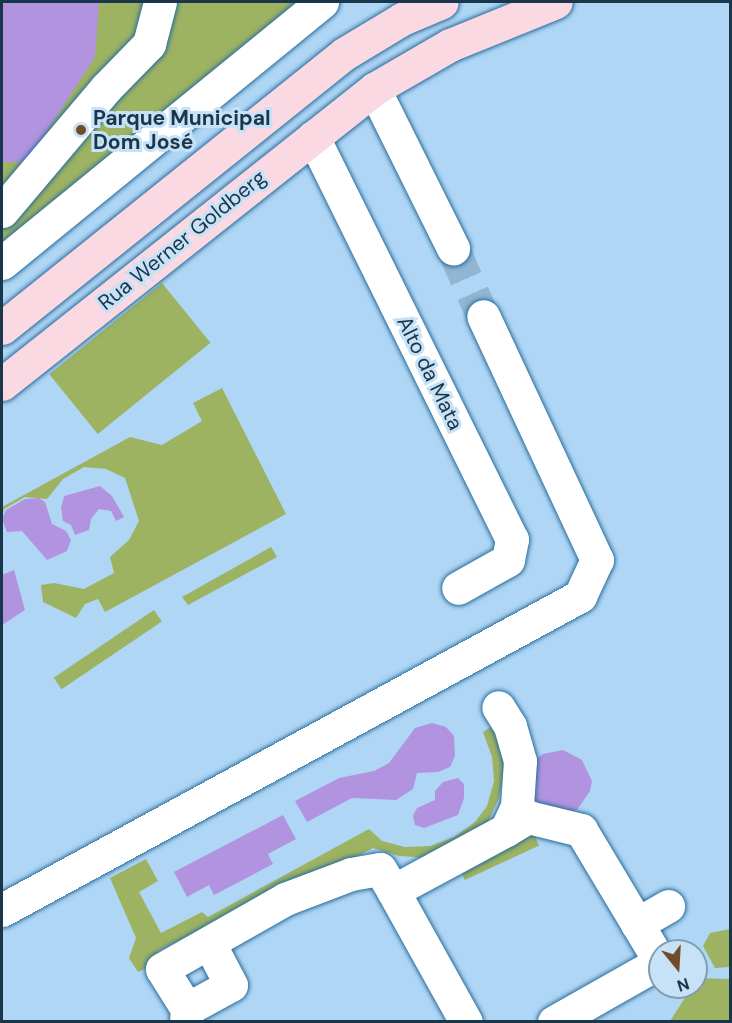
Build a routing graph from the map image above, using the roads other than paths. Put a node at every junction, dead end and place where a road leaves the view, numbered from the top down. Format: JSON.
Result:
{"nodes":[{"id":1,"x":160,"y":2,"type":"edge"},
{"id":2,"x":322,"y":2,"type":"edge"},
{"id":3,"x":442,"y":2,"type":"edge"},
{"id":4,"x":556,"y":2,"type":"edge"},
{"id":5,"x":374,"y":89,"type":"junction"},
{"id":6,"x":313,"y":136,"type":"junction"},
{"id":7,"x":2,"y":211,"type":"edge"},
{"id":8,"x":453,"y":248,"type":"tunnel mouth"},
{"id":9,"x":2,"y":263,"type":"edge"},
{"id":10,"x":483,"y":316,"type":"tunnel mouth"},
{"id":11,"x":2,"y":328,"type":"edge"},
{"id":12,"x":2,"y":384,"type":"edge"},
{"id":13,"x":458,"y":588,"type":"dead end"},
{"id":14,"x":498,"y":707,"type":"dead end"},
{"id":15,"x":506,"y":830,"type":"junction"},
{"id":16,"x":393,"y":891,"type":"junction"},
{"id":17,"x":668,"y":906,"type":"dead end"},
{"id":18,"x":2,"y":910,"type":"edge"},
{"id":19,"x":637,"y":924,"type":"junction"},
{"id":20,"x":209,"y":943,"type":"junction"},
{"id":21,"x":187,"y":1015,"type":"edge"},
{"id":22,"x":466,"y":1022,"type":"edge"},
{"id":23,"x":554,"y":1022,"type":"edge"}],
"edges":[{"from":1,"to":7,"type":"street"},
{"from":2,"to":9,"type":"street"},
{"from":3,"to":11,"type":"main road"},
{"from":4,"to":5,"type":"main road","name":"Rua Werner Goldberg"},
{"from":5,"to":6,"type":"main road","name":"Rua Werner Goldberg"},
{"from":5,"to":8,"type":"street"},
{"from":6,"to":12,"type":"main road","name":"Rua Werner Goldberg"},
{"from":6,"to":13,"type":"street","name":"Alto da Mata"},
{"from":10,"to":18,"type":"street"},
{"from":14,"to":15,"type":"street"},
{"from":15,"to":16,"type":"street"},
{"from":15,"to":19,"type":"street"},
{"from":16,"to":20,"type":"street"},
{"from":16,"to":22,"type":"street"},
{"from":17,"to":19,"type":"street"},
{"from":19,"to":23,"type":"street"},
{"from":20,"to":21,"type":"street"},
{"from":20,"to":21,"type":"street"}]}
